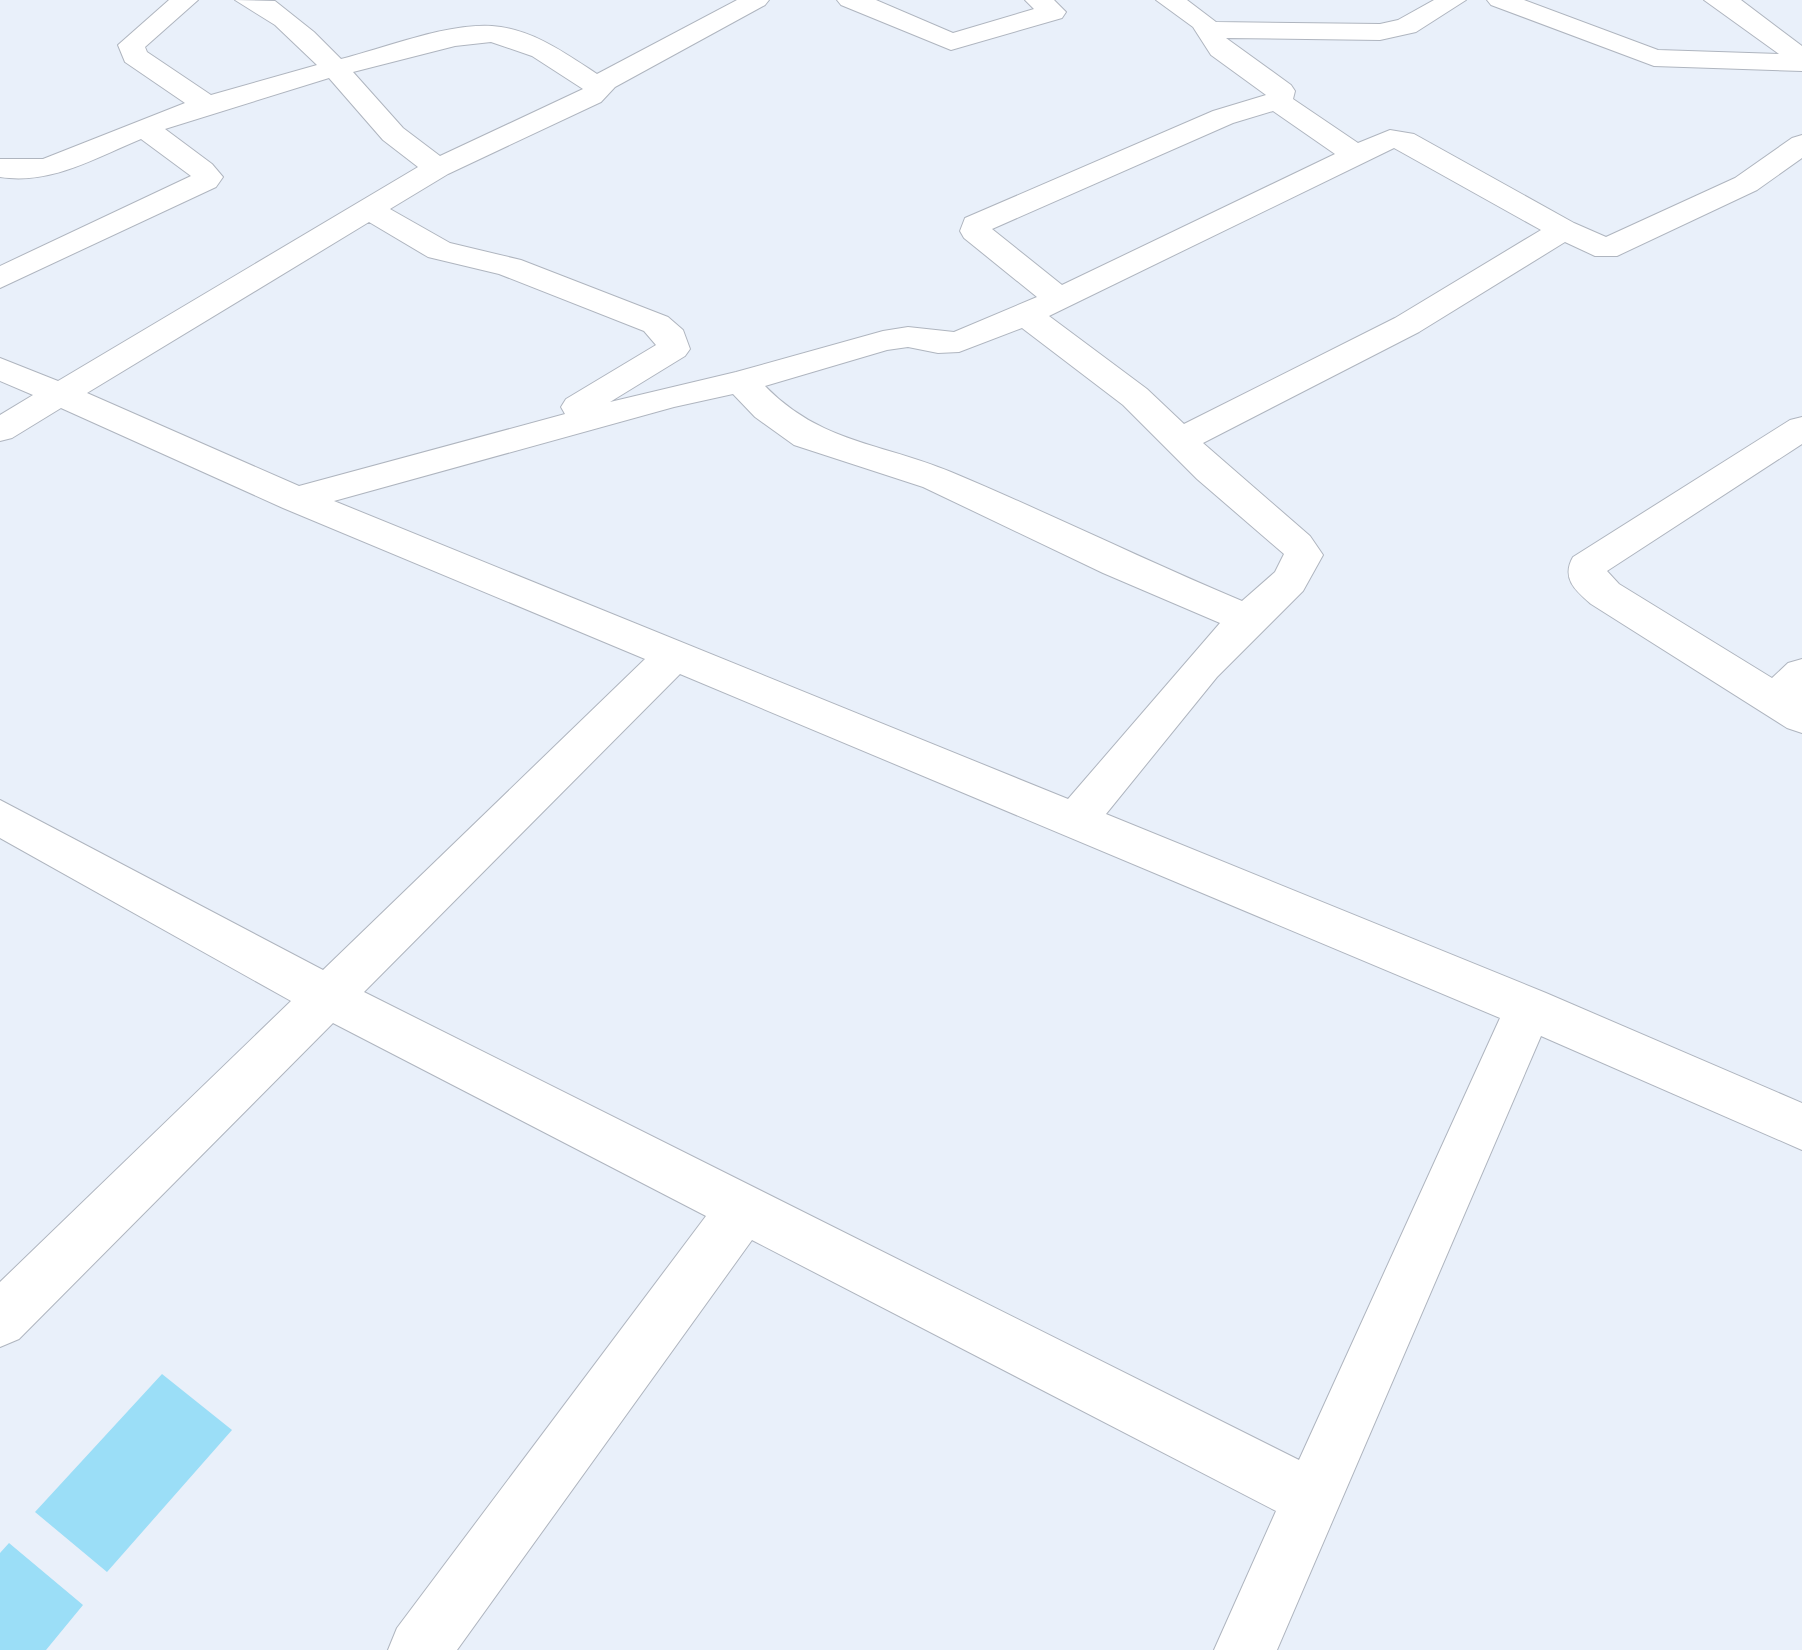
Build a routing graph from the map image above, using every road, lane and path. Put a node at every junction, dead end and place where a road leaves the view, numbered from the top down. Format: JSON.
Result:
{"nodes":[{"id":1,"x":185,"y":0,"type":"edge"},
{"id":2,"x":248,"y":0,"type":"edge"},
{"id":3,"x":756,"y":0,"type":"edge"},
{"id":4,"x":850,"y":0,"type":"edge"},
{"id":5,"x":1038,"y":0,"type":"edge"},
{"id":6,"x":1169,"y":0,"type":"edge"},
{"id":7,"x":1453,"y":0,"type":"edge"},
{"id":8,"x":1500,"y":0,"type":"edge"},
{"id":9,"x":1717,"y":0,"type":"edge"},
{"id":10,"x":214,"y":1,"type":"edge"},
{"id":11,"x":1212,"y":30,"type":"junction"},
{"id":12,"x":1802,"y":61,"type":"edge"},
{"id":13,"x":335,"y":69,"type":"junction"},
{"id":14,"x":599,"y":87,"type":"junction"},
{"id":15,"x":1279,"y":100,"type":"junction"},
{"id":16,"x":209,"y":106,"type":"junction"},
{"id":17,"x":143,"y":127,"type":"junction"},
{"id":18,"x":1802,"y":144,"type":"edge"},
{"id":19,"x":1355,"y":154,"type":"junction"},
{"id":20,"x":0,"y":168,"type":"edge"},
{"id":21,"x":438,"y":168,"type":"junction"},
{"id":22,"x":369,"y":210,"type":"junction"},
{"id":23,"x":1563,"y":230,"type":"junction"},
{"id":24,"x":0,"y":278,"type":"edge"},
{"id":25,"x":1058,"y":298,"type":"junction"},
{"id":26,"x":1026,"y":315,"type":"junction"},
{"id":27,"x":0,"y":368,"type":"edge"},
{"id":28,"x":741,"y":382,"type":"junction"},
{"id":29,"x":57,"y":393,"type":"junction"},
{"id":30,"x":1802,"y":428,"type":"edge"},
{"id":31,"x":0,"y":430,"type":"edge"},
{"id":32,"x":531,"y":435,"type":"junction"},
{"id":33,"x":1180,"y":440,"type":"junction"},
{"id":34,"x":296,"y":499,"type":"junction"},
{"id":35,"x":1247,"y":619,"type":"junction"},
{"id":36,"x":676,"y":653,"type":"junction"},
{"id":37,"x":1793,"y":697,"type":"edge"},
{"id":38,"x":0,"y":817,"type":"edge"},
{"id":39,"x":1076,"y":820,"type":"junction"},
{"id":40,"x":326,"y":996,"type":"junction"},
{"id":41,"x":1529,"y":1008,"type":"junction"},
{"id":42,"x":1802,"y":1127,"type":"edge"},
{"id":43,"x":743,"y":1209,"type":"junction"},
{"id":44,"x":0,"y":1320,"type":"edge"},
{"id":45,"x":1312,"y":1498,"type":"junction"},
{"id":46,"x":419,"y":1650,"type":"edge"},
{"id":47,"x":1245,"y":1650,"type":"edge"}],
"edges":[{"from":1,"to":10,"type":"street"},
{"from":1,"to":16,"type":"street"},
{"from":2,"to":13,"type":"street"},
{"from":3,"to":14,"type":"street"},
{"from":4,"to":5,"type":"street"},
{"from":6,"to":11,"type":"street"},
{"from":7,"to":11,"type":"street"},
{"from":8,"to":12,"type":"street"},
{"from":9,"to":12,"type":"street"},
{"from":11,"to":15,"type":"street"},
{"from":13,"to":14,"type":"street"},
{"from":13,"to":16,"type":"street"},
{"from":13,"to":21,"type":"street"},
{"from":14,"to":21,"type":"street"},
{"from":15,"to":19,"type":"street"},
{"from":15,"to":25,"type":"street"},
{"from":16,"to":17,"type":"street"},
{"from":17,"to":20,"type":"street"},
{"from":17,"to":24,"type":"street"},
{"from":18,"to":23,"type":"street"},
{"from":19,"to":23,"type":"street"},
{"from":19,"to":25,"type":"street"},
{"from":21,"to":22,"type":"street"},
{"from":22,"to":29,"type":"street"},
{"from":22,"to":32,"type":"street"},
{"from":23,"to":33,"type":"street"},
{"from":25,"to":26,"type":"street"},
{"from":26,"to":28,"type":"street"},
{"from":26,"to":33,"type":"street"},
{"from":27,"to":29,"type":"street"},
{"from":28,"to":32,"type":"street"},
{"from":28,"to":35,"type":"street"},
{"from":29,"to":31,"type":"street"},
{"from":29,"to":34,"type":"street"},
{"from":30,"to":37,"type":"street"},
{"from":32,"to":34,"type":"street"},
{"from":33,"to":35,"type":"street"},
{"from":34,"to":36,"type":"street"},
{"from":35,"to":39,"type":"street"},
{"from":36,"to":39,"type":"street"},
{"from":36,"to":40,"type":"street"},
{"from":38,"to":40,"type":"street"},
{"from":39,"to":41,"type":"street"},
{"from":40,"to":43,"type":"street"},
{"from":40,"to":44,"type":"street"},
{"from":41,"to":42,"type":"street"},
{"from":41,"to":45,"type":"street"},
{"from":43,"to":45,"type":"street"},
{"from":43,"to":46,"type":"street"},
{"from":45,"to":47,"type":"street"}]}
